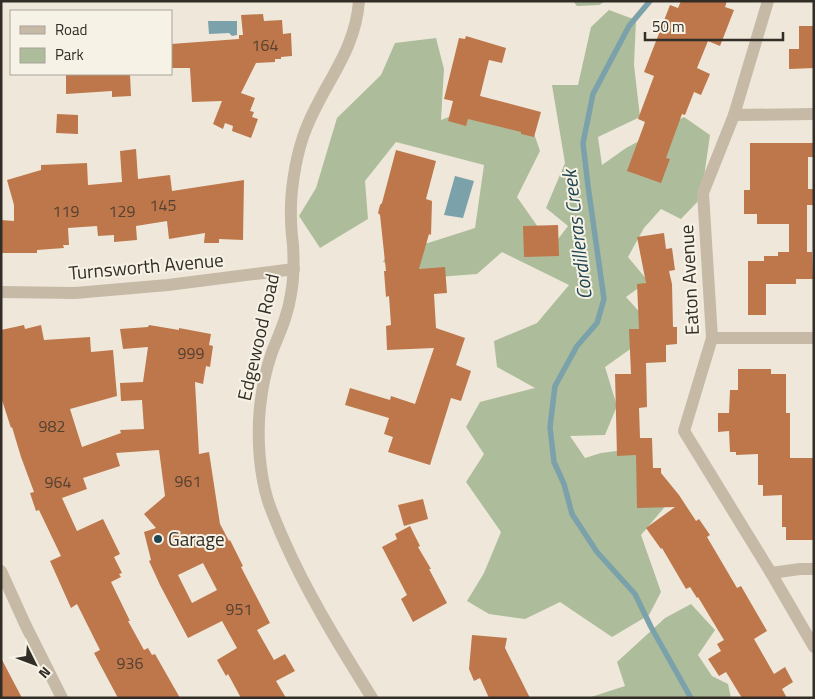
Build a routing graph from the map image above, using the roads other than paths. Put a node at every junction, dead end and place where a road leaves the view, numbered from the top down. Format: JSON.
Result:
{"nodes":[{"id":1,"x":359,"y":1,"type":"edge"},
{"id":2,"x":768,"y":1,"type":"edge"},
{"id":3,"x":814,"y":114,"type":"edge"},
{"id":4,"x":734,"y":115,"type":"junction"},
{"id":5,"x":294,"y":269,"type":"junction"},
{"id":6,"x":1,"y":292,"type":"edge"},
{"id":7,"x":712,"y":338,"type":"junction"},
{"id":8,"x":814,"y":338,"type":"edge"},
{"id":9,"x":814,"y":569,"type":"edge"},
{"id":10,"x":1,"y":571,"type":"edge"},
{"id":11,"x":771,"y":573,"type":"junction"},
{"id":12,"x":814,"y":647,"type":"edge"},
{"id":13,"x":62,"y":698,"type":"edge"},
{"id":14,"x":372,"y":698,"type":"edge"}],
"edges":[{"from":1,"to":5,"type":"street","name":"Edgewood Road"},
{"from":2,"to":4,"type":"street","name":"Eaton Avenue"},
{"from":3,"to":4,"type":"street"},
{"from":4,"to":7,"type":"street","name":"Eaton Avenue"},
{"from":5,"to":6,"type":"street","name":"Turnsworth Avenue"},
{"from":5,"to":14,"type":"street","name":"Edgewood Road"},
{"from":7,"to":8,"type":"street"},
{"from":7,"to":11,"type":"street","name":"Eaton Avenue"},
{"from":9,"to":11,"type":"street"},
{"from":10,"to":13,"type":"street"},
{"from":11,"to":12,"type":"street","name":"Eaton Avenue"}]}
